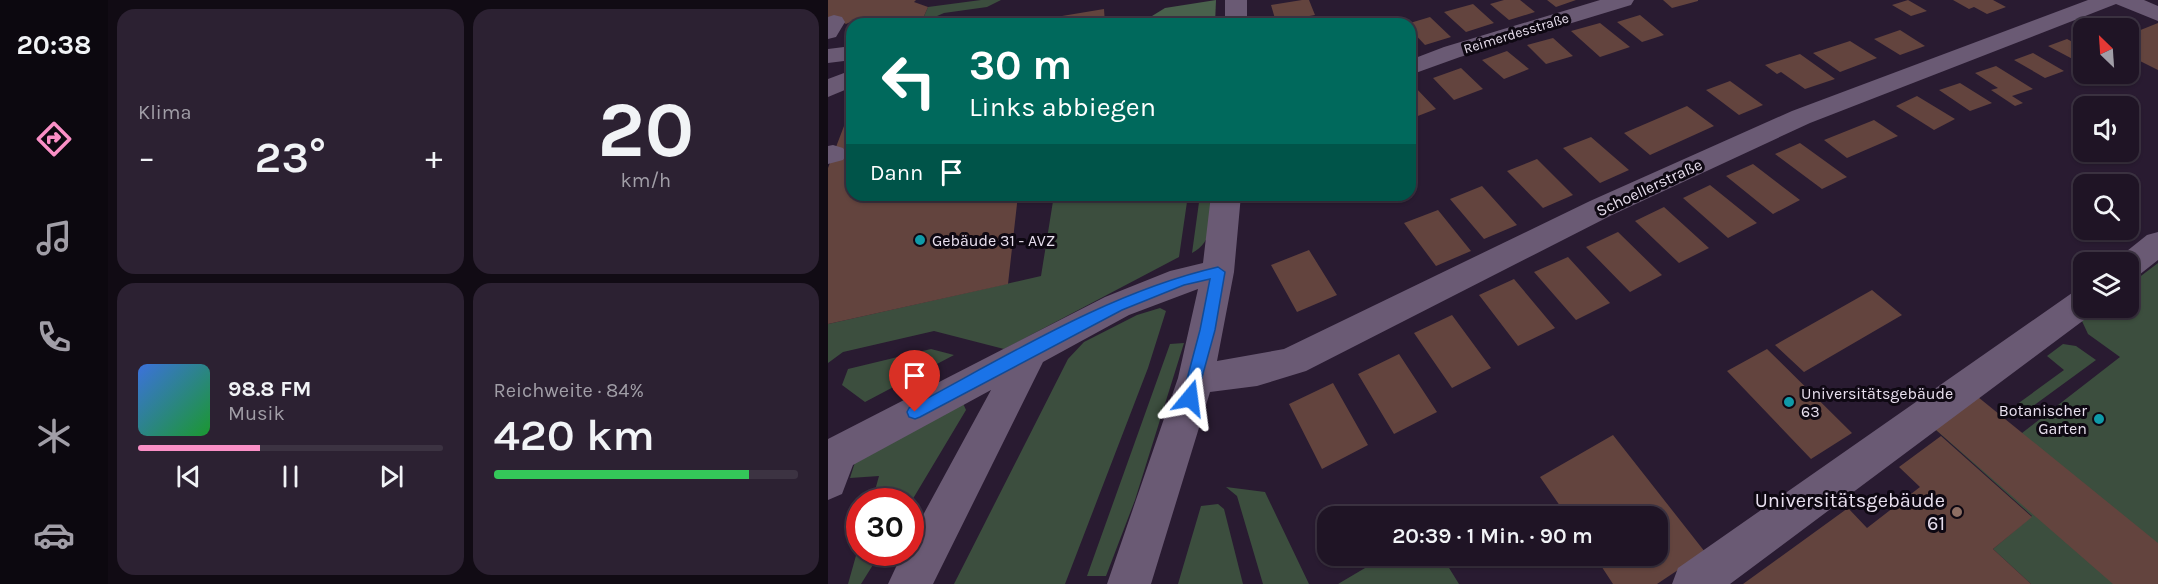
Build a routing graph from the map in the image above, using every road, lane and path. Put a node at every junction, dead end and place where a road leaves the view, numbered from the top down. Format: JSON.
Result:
{"nodes":[{"id":1,"x":1236,"y":0,"type":"edge"},
{"id":2,"x":1623,"y":0,"type":"edge"},
{"id":3,"x":2108,"y":0,"type":"edge"},
{"id":4,"x":2125,"y":0,"type":"edge"},
{"id":5,"x":2158,"y":14,"type":"edge"},
{"id":6,"x":1236,"y":18,"type":"edge"},
{"id":7,"x":846,"y":53,"type":"edge"},
{"id":8,"x":828,"y":56,"type":"edge"},
{"id":9,"x":1416,"y":66,"type":"edge"},
{"id":10,"x":846,"y":80,"type":"edge"},
{"id":11,"x":828,"y":89,"type":"edge"},
{"id":12,"x":846,"y":96,"type":"edge"},
{"id":13,"x":828,"y":100,"type":"edge"},
{"id":14,"x":1226,"y":201,"type":"edge"},
{"id":15,"x":2158,"y":243,"type":"edge"},
{"id":16,"x":2139,"y":258,"type":"edge"},
{"id":17,"x":1218,"y":272,"type":"junction"},
{"id":18,"x":2073,"y":310,"type":"edge"},
{"id":19,"x":1031,"y":350,"type":"junction"},
{"id":20,"x":1196,"y":378,"type":"junction"},
{"id":21,"x":828,"y":481,"type":"edge"},
{"id":22,"x":910,"y":584,"type":"edge"},
{"id":23,"x":1129,"y":584,"type":"edge"},
{"id":24,"x":1694,"y":584,"type":"edge"}],
"edges":[{"from":1,"to":6,"type":"street"},
{"from":2,"to":9,"type":"street","name":"Reimerdesstraße"},
{"from":3,"to":20,"type":"street","name":"Schoellerstraße"},
{"from":4,"to":5,"type":"street"},
{"from":7,"to":8,"type":"street"},
{"from":10,"to":11,"type":"street"},
{"from":12,"to":13,"type":"street"},
{"from":14,"to":17,"type":"street"},
{"from":15,"to":16,"type":"street"},
{"from":17,"to":19,"type":"street"},
{"from":17,"to":20,"type":"street"},
{"from":18,"to":24,"type":"street"},
{"from":19,"to":21,"type":"street"},
{"from":19,"to":22,"type":"street"},
{"from":20,"to":23,"type":"street"}]}
